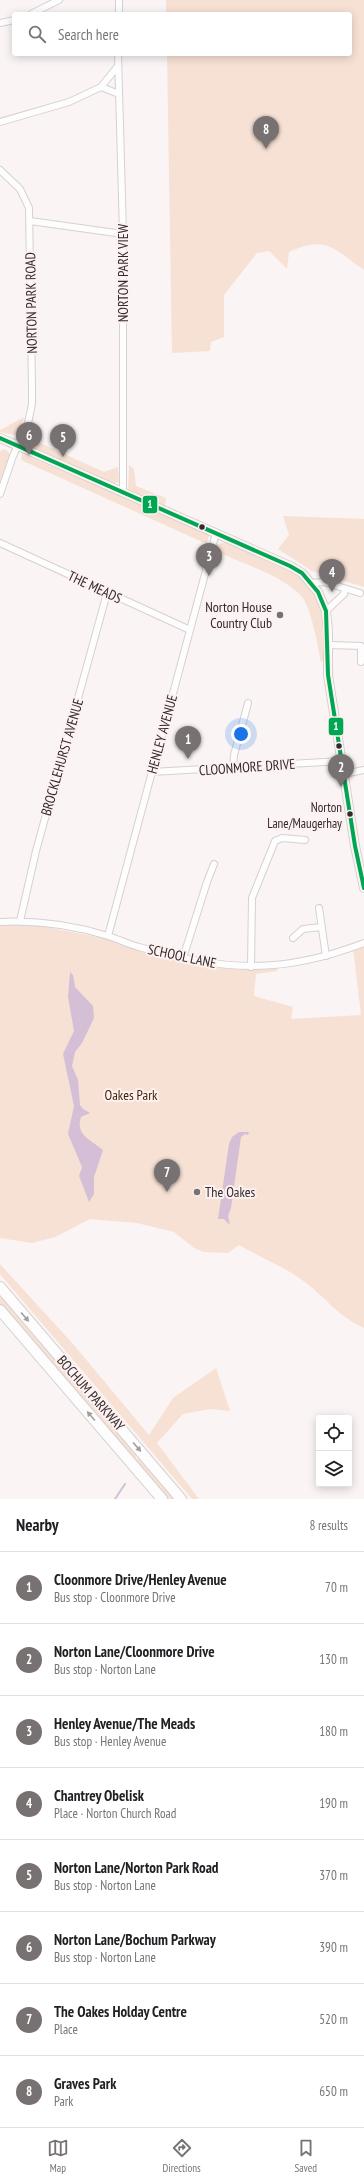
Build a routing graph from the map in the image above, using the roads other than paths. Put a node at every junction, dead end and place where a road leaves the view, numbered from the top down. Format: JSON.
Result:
{"nodes":[{"id":1,"x":59,"y":0,"type":"edge"},
{"id":2,"x":119,"y":0,"type":"edge"},
{"id":3,"x":35,"y":12,"type":"edge"},
{"id":4,"x":119,"y":12,"type":"edge"},
{"id":5,"x":12,"y":20,"type":"edge"},
{"id":6,"x":0,"y":23,"type":"edge"},
{"id":7,"x":118,"y":56,"type":"edge"},
{"id":8,"x":118,"y":66,"type":"junction"},
{"id":9,"x":101,"y":87,"type":"junction"},
{"id":10,"x":119,"y":94,"type":"junction"},
{"id":11,"x":0,"y":122,"type":"edge"},
{"id":12,"x":0,"y":170,"type":"edge"},
{"id":13,"x":30,"y":221,"type":"junction"},
{"id":14,"x":123,"y":234,"type":"junction"},
{"id":15,"x":1,"y":440,"type":"edge"},
{"id":16,"x":18,"y":444,"type":"junction"},
{"id":17,"x":123,"y":492,"type":"junction"},
{"id":18,"x":0,"y":494,"type":"edge"},
{"id":19,"x":216,"y":533,"type":"junction"},
{"id":20,"x":0,"y":543,"type":"edge"},
{"id":21,"x":311,"y":583,"type":"junction"},
{"id":22,"x":345,"y":589,"type":"junction"},
{"id":23,"x":107,"y":593,"type":"junction"},
{"id":24,"x":360,"y":593,"type":"dead end"},
{"id":25,"x":326,"y":611,"type":"junction"},
{"id":26,"x":190,"y":630,"type":"junction"},
{"id":27,"x":329,"y":645,"type":"junction"},
{"id":28,"x":361,"y":662,"type":"dead end"},
{"id":29,"x":248,"y":703,"type":"dead end"},
{"id":30,"x":342,"y":761,"type":"junction"},
{"id":31,"x":233,"y":768,"type":"junction"},
{"id":32,"x":364,"y":770,"type":"edge"},
{"id":33,"x":152,"y":772,"type":"junction"},
{"id":34,"x":344,"y":774,"type":"junction"},
{"id":35,"x":305,"y":840,"type":"dead end"},
{"id":36,"x":214,"y":864,"type":"dead end"},
{"id":37,"x":364,"y":888,"type":"edge"},
{"id":38,"x":319,"y":908,"type":"dead end"},
{"id":39,"x":20,"y":921,"type":"junction"},
{"id":40,"x":0,"y":922,"type":"edge"},
{"id":41,"x":321,"y":927,"type":"junction"},
{"id":42,"x":108,"y":936,"type":"junction"},
{"id":43,"x":293,"y":938,"type":"dead end"},
{"id":44,"x":364,"y":943,"type":"edge"},
{"id":45,"x":326,"y":956,"type":"junction"},
{"id":46,"x":183,"y":958,"type":"junction"},
{"id":47,"x":251,"y":967,"type":"junction"},
{"id":48,"x":0,"y":1287,"type":"edge"},
{"id":49,"x":0,"y":1310,"type":"edge"},
{"id":50,"x":162,"y":1499,"type":"edge"},
{"id":51,"x":181,"y":1499,"type":"edge"}],
"edges":[{"from":1,"to":3,"type":"street"},
{"from":2,"to":4,"type":"street"},
{"from":5,"to":6,"type":"street"},
{"from":7,"to":8,"type":"street","name":"NORTON PARK VIEW"},
{"from":8,"to":9,"type":"street"},
{"from":8,"to":10,"type":"street","name":"NORTON PARK VIEW"},
{"from":9,"to":10,"type":"street"},
{"from":9,"to":11,"type":"street"},
{"from":10,"to":14,"type":"street","name":"NORTON PARK VIEW"},
{"from":12,"to":13,"type":"street","name":"NORTON PARK ROAD"},
{"from":13,"to":14,"type":"street"},
{"from":13,"to":16,"type":"street","name":"NORTON PARK ROAD"},
{"from":14,"to":17,"type":"street","name":"NORTON PARK VIEW"},
{"from":15,"to":16,"type":"street"},
{"from":16,"to":17,"type":"street"},
{"from":16,"to":18,"type":"street","name":"NORTON PARK ROAD"},
{"from":17,"to":19,"type":"street"},
{"from":19,"to":21,"type":"street"},
{"from":19,"to":26,"type":"street","name":"HENLEY AVENUE"},
{"from":20,"to":23,"type":"street","name":"THE MEADS"},
{"from":21,"to":22,"type":"street"},
{"from":21,"to":25,"type":"street"},
{"from":22,"to":24,"type":"street"},
{"from":22,"to":25,"type":"street"},
{"from":23,"to":26,"type":"street","name":"THE MEADS"},
{"from":23,"to":39,"type":"street","name":"BROCKLEHURST AVENUE"},
{"from":25,"to":27,"type":"street"},
{"from":26,"to":33,"type":"street","name":"HENLEY AVENUE"},
{"from":27,"to":28,"type":"street"},
{"from":27,"to":30,"type":"street"},
{"from":29,"to":31,"type":"street"},
{"from":30,"to":31,"type":"street","name":"CLOONMORE DRIVE"},
{"from":30,"to":34,"type":"street"},
{"from":31,"to":33,"type":"street","name":"CLOONMORE DRIVE"},
{"from":32,"to":34,"type":"street"},
{"from":33,"to":42,"type":"street","name":"HENLEY AVENUE"},
{"from":34,"to":37,"type":"street"},
{"from":35,"to":47,"type":"street"},
{"from":36,"to":46,"type":"street"},
{"from":38,"to":41,"type":"street"},
{"from":39,"to":40,"type":"street","name":"SCHOOL LANE"},
{"from":39,"to":42,"type":"street","name":"SCHOOL LANE"},
{"from":41,"to":43,"type":"street"},
{"from":41,"to":45,"type":"street"},
{"from":42,"to":46,"type":"street","name":"SCHOOL LANE"},
{"from":44,"to":45,"type":"street","name":"SCHOOL LANE"},
{"from":45,"to":47,"type":"street","name":"SCHOOL LANE"},
{"from":46,"to":47,"type":"street","name":"SCHOOL LANE"},
{"from":48,"to":51,"type":"highway","name":"BOCHUM PARKWAY","one_way":true},
{"from":50,"to":49,"type":"highway","name":"BOCHUM PARKWAY","one_way":true}]}
